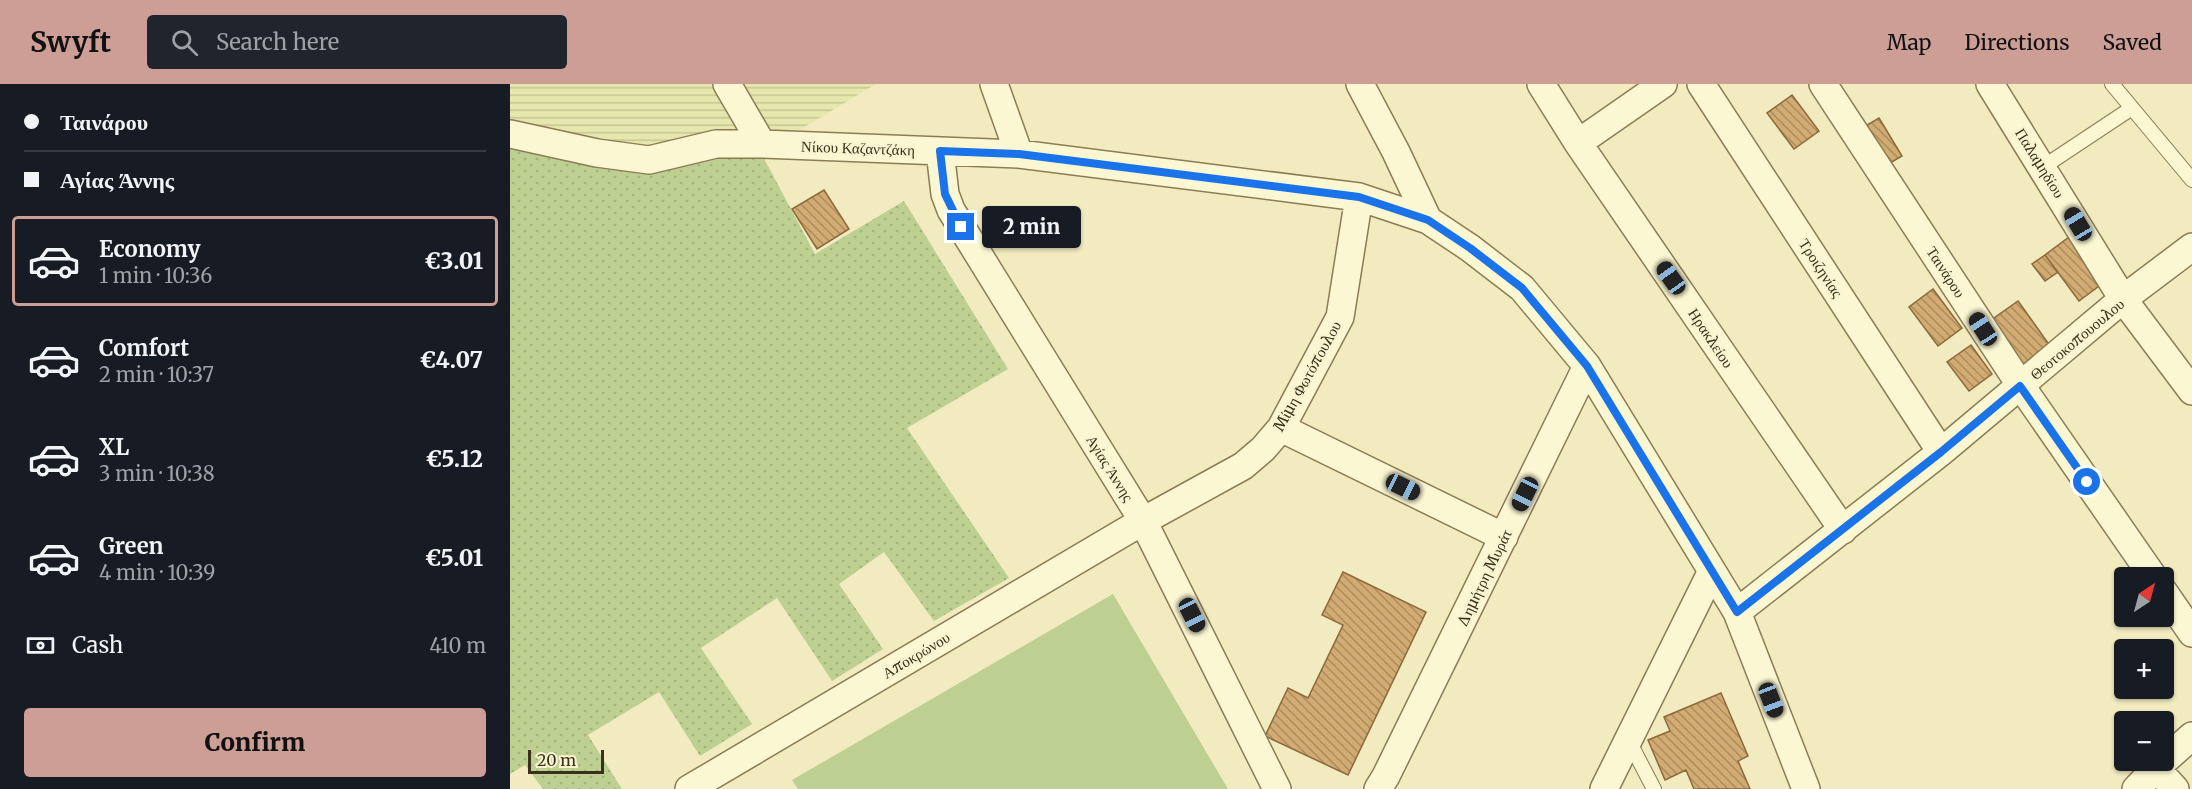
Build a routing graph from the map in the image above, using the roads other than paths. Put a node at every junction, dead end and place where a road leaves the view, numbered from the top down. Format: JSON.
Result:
{"nodes":[{"id":1,"x":727,"y":84,"type":"edge"},
{"id":2,"x":994,"y":84,"type":"edge"},
{"id":3,"x":1360,"y":84,"type":"edge"},
{"id":4,"x":1541,"y":84,"type":"edge"},
{"id":5,"x":1664,"y":84,"type":"edge"},
{"id":6,"x":1701,"y":84,"type":"edge"},
{"id":7,"x":1823,"y":84,"type":"edge"},
{"id":8,"x":1990,"y":84,"type":"edge"},
{"id":9,"x":2112,"y":84,"type":"edge"},
{"id":10,"x":2132,"y":108,"type":"junction"},
{"id":11,"x":510,"y":134,"type":"edge"},
{"id":12,"x":1578,"y":143,"type":"junction"},
{"id":13,"x":762,"y":144,"type":"junction"},
{"id":14,"x":940,"y":151,"type":"junction"},
{"id":15,"x":1019,"y":154,"type":"junction"},
{"id":16,"x":2043,"y":167,"type":"junction"},
{"id":17,"x":2192,"y":180,"type":"edge"},
{"id":18,"x":1359,"y":197,"type":"junction"},
{"id":19,"x":1428,"y":220,"type":"junction"},
{"id":20,"x":2192,"y":247,"type":"edge"},
{"id":21,"x":2124,"y":300,"type":"junction"},
{"id":22,"x":1587,"y":366,"type":"junction"},
{"id":23,"x":2020,"y":386,"type":"junction"},
{"id":24,"x":2192,"y":391,"type":"edge"},
{"id":25,"x":1281,"y":428,"type":"junction"},
{"id":26,"x":1941,"y":452,"type":"junction"},
{"id":27,"x":1143,"y":521,"type":"junction"},
{"id":28,"x":1843,"y":530,"type":"junction"},
{"id":29,"x":1504,"y":537,"type":"junction"},
{"id":30,"x":2146,"y":567,"type":"edge"},
{"id":31,"x":1711,"y":573,"type":"junction"},
{"id":32,"x":2174,"y":607,"type":"edge"},
{"id":33,"x":1737,"y":612,"type":"junction"},
{"id":34,"x":2192,"y":633,"type":"edge"},
{"id":35,"x":2192,"y":736,"type":"edge"},
{"id":36,"x":1629,"y":741,"type":"junction"},
{"id":37,"x":2174,"y":752,"type":"edge"},
{"id":38,"x":2153,"y":771,"type":"edge"},
{"id":39,"x":2159,"y":771,"type":"edge"},
{"id":40,"x":688,"y":789,"type":"edge"},
{"id":41,"x":1277,"y":789,"type":"edge"},
{"id":42,"x":1378,"y":789,"type":"edge"},
{"id":43,"x":1604,"y":789,"type":"edge"},
{"id":44,"x":1654,"y":789,"type":"edge"},
{"id":45,"x":1790,"y":789,"type":"edge"},
{"id":46,"x":1806,"y":789,"type":"edge"},
{"id":47,"x":2136,"y":789,"type":"edge"},
{"id":48,"x":2175,"y":789,"type":"edge"}],
"edges":[{"from":1,"to":13,"type":"street"},
{"from":2,"to":15,"type":"street"},
{"from":3,"to":19,"type":"street"},
{"from":4,"to":12,"type":"street","name":"Ηρακλείου"},
{"from":5,"to":12,"type":"street"},
{"from":6,"to":26,"type":"street","name":"Τροιζηνίας"},
{"from":7,"to":23,"type":"street","name":"Ταινάρου"},
{"from":8,"to":16,"type":"street","name":"Παλαμηδίου"},
{"from":9,"to":10,"type":"lane"},
{"from":10,"to":16,"type":"lane"},
{"from":10,"to":17,"type":"lane"},
{"from":11,"to":13,"type":"street","name":"Νίκου Καζαντζάκη"},
{"from":12,"to":28,"type":"street","name":"Ηρακλείου"},
{"from":13,"to":14,"type":"street","name":"Νίκου Καζαντζάκη"},
{"from":14,"to":15,"type":"street","name":"Νίκου Καζαντζάκη"},
{"from":14,"to":27,"type":"street","name":"Αγίας Άννης"},
{"from":15,"to":18,"type":"street","name":"Νίκου Καζαντζάκη"},
{"from":16,"to":21,"type":"street","name":"Παλαμηδίου"},
{"from":18,"to":19,"type":"street","name":"Νίκου Καζαντζάκη"},
{"from":18,"to":25,"type":"street","name":"Μίμη Φωτόπουλου"},
{"from":19,"to":22,"type":"street","name":"Νίκου Καζαντζάκη"},
{"from":20,"to":21,"type":"street","name":"Θεοτοκοπουουλου"},
{"from":21,"to":23,"type":"street","name":"Θεοτοκοπουουλου"},
{"from":21,"to":24,"type":"street","name":"Παλαμηδίου"},
{"from":22,"to":29,"type":"street","name":"Δημήτρη Μυράτ"},
{"from":22,"to":31,"type":"street","name":"Νίκου Καζαντζάκη"},
{"from":23,"to":26,"type":"street","name":"Θεοτοκοπουουλου"},
{"from":23,"to":30,"type":"street","name":"Ταινάρου"},
{"from":25,"to":27,"type":"street","name":"Μίμη Φωτόπουλου"},
{"from":25,"to":29,"type":"street"},
{"from":26,"to":28,"type":"street","name":"Θεοτοκοπουουλου"},
{"from":27,"to":40,"type":"street","name":"Αποκρώνου"},
{"from":27,"to":41,"type":"street","name":"Αγίας Άννης"},
{"from":28,"to":33,"type":"street","name":"Θεοτοκοπουουλου"},
{"from":29,"to":42,"type":"street","name":"Δημήτρη Μυράτ"},
{"from":31,"to":33,"type":"street","name":"Νίκου Καζαντζάκη"},
{"from":31,"to":36,"type":"street"},
{"from":31,"to":45,"type":"street","name":"Νίκου Καζαντζάκη"},
{"from":32,"to":34,"type":"street"},
{"from":33,"to":46,"type":"street","name":"Νίκου Καζαντζάκη"},
{"from":35,"to":37,"type":"street"},
{"from":36,"to":43,"type":"street"},
{"from":36,"to":44,"type":"lane"},
{"from":38,"to":47,"type":"street"},
{"from":39,"to":48,"type":"street"}]}
